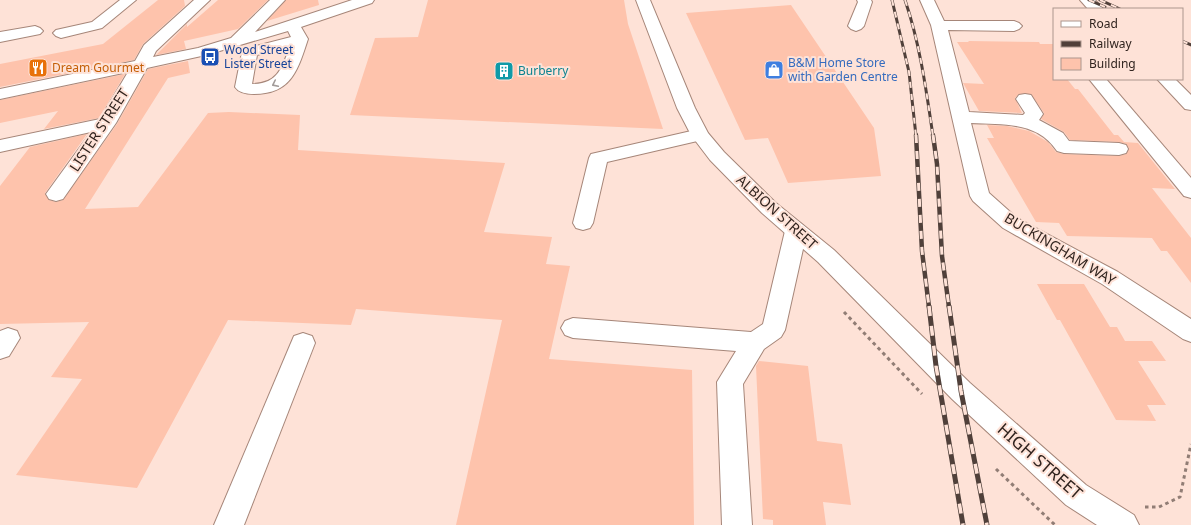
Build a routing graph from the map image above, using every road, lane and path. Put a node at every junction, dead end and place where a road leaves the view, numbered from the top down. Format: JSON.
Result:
{"nodes":[{"id":1,"x":129,"y":0,"type":"edge"},
{"id":2,"x":203,"y":0,"type":"edge"},
{"id":3,"x":278,"y":0,"type":"edge"},
{"id":4,"x":367,"y":0,"type":"edge"},
{"id":5,"x":643,"y":0,"type":"edge"},
{"id":6,"x":864,"y":0,"type":"edge"},
{"id":7,"x":926,"y":0,"type":"edge"},
{"id":8,"x":1087,"y":0,"type":"edge"},
{"id":9,"x":1095,"y":8,"type":"edge"},
{"id":10,"x":1003,"y":11,"type":"dead end"},
{"id":11,"x":292,"y":25,"type":"junction"},
{"id":12,"x":938,"y":25,"type":"junction"},
{"id":13,"x":856,"y":26,"type":"dead end"},
{"id":14,"x":35,"y":31,"type":"dead end"},
{"id":15,"x":61,"y":33,"type":"dead end"},
{"id":16,"x":0,"y":37,"type":"edge"},
{"id":17,"x":300,"y":40,"type":"dead end"},
{"id":18,"x":236,"y":42,"type":"junction"},
{"id":19,"x":141,"y":64,"type":"junction"},
{"id":20,"x":1098,"y":80,"type":"edge"},
{"id":21,"x":1166,"y":80,"type":"edge"},
{"id":22,"x":0,"y":94,"type":"edge"},
{"id":23,"x":1025,"y":99,"type":"dead end"},
{"id":24,"x":1191,"y":105,"type":"edge"},
{"id":25,"x":962,"y":117,"type":"junction"},
{"id":26,"x":1028,"y":121,"type":"junction"},
{"id":27,"x":107,"y":123,"type":"junction"},
{"id":28,"x":700,"y":135,"type":"junction"},
{"id":29,"x":0,"y":146,"type":"edge"},
{"id":30,"x":1119,"y":149,"type":"dead end"},
{"id":31,"x":1191,"y":191,"type":"edge"},
{"id":32,"x":56,"y":194,"type":"dead end"},
{"id":33,"x":583,"y":223,"type":"dead end"},
{"id":34,"x":796,"y":231,"type":"junction"},
{"id":35,"x":573,"y":328,"type":"dead end"},
{"id":36,"x":1191,"y":332,"type":"edge"},
{"id":37,"x":755,"y":342,"type":"junction"},
{"id":38,"x":303,"y":343,"type":"dead end"},
{"id":39,"x":961,"y":391,"type":"joint"},
{"id":40,"x":1191,"y":444,"type":"edge"},
{"id":41,"x":996,"y":469,"type":"dead end"},
{"id":42,"x":1132,"y":519,"type":"edge"},
{"id":43,"x":229,"y":525,"type":"edge"},
{"id":44,"x":737,"y":525,"type":"edge"},
{"id":45,"x":1055,"y":525,"type":"edge"}],
"edges":[{"from":1,"to":15,"type":"street"},
{"from":2,"to":19,"type":"street","name":"LISTER STREET"},
{"from":3,"to":18,"type":"street"},
{"from":4,"to":11,"type":"street"},
{"from":5,"to":28,"type":"street","name":"ALBION STREET"},
{"from":6,"to":13,"type":"street"},
{"from":7,"to":12,"type":"street","name":"BUCKINGHAM WAY"},
{"from":8,"to":9,"type":"street"},
{"from":10,"to":12,"type":"street"},
{"from":11,"to":17,"type":"street"},
{"from":11,"to":18,"type":"street"},
{"from":12,"to":25,"type":"street","name":"BUCKINGHAM WAY"},
{"from":14,"to":16,"type":"street"},
{"from":18,"to":19,"type":"street"},
{"from":19,"to":22,"type":"street"},
{"from":19,"to":27,"type":"street","name":"LISTER STREET"},
{"from":20,"to":31,"type":"street"},
{"from":21,"to":24,"type":"street"},
{"from":23,"to":26,"type":"street"},
{"from":25,"to":26,"type":"street"},
{"from":25,"to":36,"type":"street","name":"BUCKINGHAM WAY"},
{"from":26,"to":30,"type":"street"},
{"from":27,"to":29,"type":"street"},
{"from":27,"to":32,"type":"street","name":"LISTER STREET"},
{"from":28,"to":33,"type":"street"},
{"from":28,"to":34,"type":"street","name":"ALBION STREET"},
{"from":34,"to":37,"type":"street"},
{"from":34,"to":39,"type":"street","name":"ALBION STREET"},
{"from":35,"to":37,"type":"street"},
{"from":37,"to":44,"type":"street"},
{"from":38,"to":43,"type":"street"},
{"from":39,"to":42,"type":"street","name":"HIGH STREET"},
{"from":40,"to":42,"type":"path"},
{"from":41,"to":45,"type":"path"}]}
